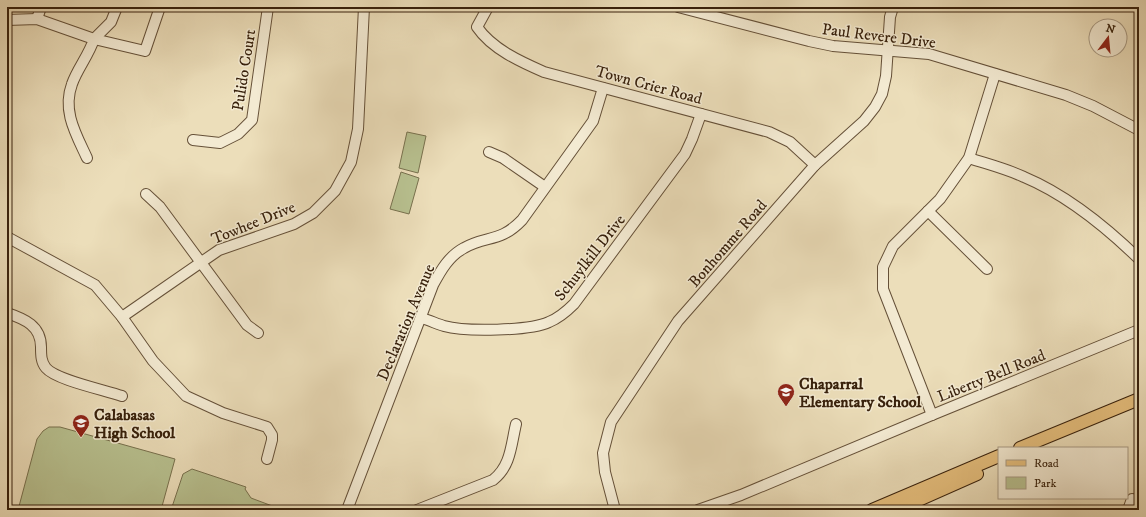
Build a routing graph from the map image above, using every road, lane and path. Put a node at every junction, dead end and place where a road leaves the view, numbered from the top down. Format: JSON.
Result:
{"nodes":[{"id":1,"x":41,"y":7,"type":"edge"},
{"id":2,"x":117,"y":7,"type":"edge"},
{"id":3,"x":160,"y":7,"type":"edge"},
{"id":4,"x":268,"y":7,"type":"edge"},
{"id":5,"x":364,"y":7,"type":"edge"},
{"id":6,"x":488,"y":7,"type":"edge"},
{"id":7,"x":678,"y":7,"type":"edge"},
{"id":8,"x":893,"y":7,"type":"edge"},
{"id":9,"x":37,"y":19,"type":"junction"},
{"id":10,"x":7,"y":20,"type":"edge"},
{"id":11,"x":94,"y":39,"type":"junction"},
{"id":12,"x":887,"y":50,"type":"junction"},
{"id":13,"x":995,"y":74,"type":"junction"},
{"id":14,"x":603,"y":88,"type":"junction"},
{"id":15,"x":701,"y":114,"type":"junction"},
{"id":16,"x":1139,"y":130,"type":"edge"},
{"id":17,"x":193,"y":140,"type":"dead end"},
{"id":18,"x":489,"y":152,"type":"dead end"},
{"id":19,"x":87,"y":158,"type":"dead end"},
{"id":20,"x":969,"y":158,"type":"junction"},
{"id":21,"x":815,"y":165,"type":"junction"},
{"id":22,"x":545,"y":187,"type":"junction"},
{"id":23,"x":146,"y":194,"type":"dead end"},
{"id":24,"x":928,"y":210,"type":"junction"},
{"id":25,"x":7,"y":237,"type":"edge"},
{"id":26,"x":1139,"y":259,"type":"edge"},
{"id":27,"x":201,"y":262,"type":"junction"},
{"id":28,"x":987,"y":269,"type":"dead end"},
{"id":29,"x":7,"y":313,"type":"edge"},
{"id":30,"x":122,"y":317,"type":"junction"},
{"id":31,"x":421,"y":318,"type":"junction"},
{"id":32,"x":1139,"y":330,"type":"edge"},
{"id":33,"x":258,"y":333,"type":"dead end"},
{"id":34,"x":122,"y":396,"type":"dead end"},
{"id":35,"x":1139,"y":399,"type":"edge"},
{"id":36,"x":1139,"y":407,"type":"edge"},
{"id":37,"x":932,"y":415,"type":"junction"},
{"id":38,"x":516,"y":424,"type":"dead end"},
{"id":39,"x":1022,"y":447,"type":"edge"},
{"id":40,"x":1042,"y":447,"type":"edge"},
{"id":41,"x":998,"y":456,"type":"edge"},
{"id":42,"x":267,"y":459,"type":"dead end"},
{"id":43,"x":998,"y":465,"type":"edge"},
{"id":44,"x":1132,"y":499,"type":"dead end"},
{"id":45,"x":347,"y":510,"type":"edge"},
{"id":46,"x":417,"y":510,"type":"edge"},
{"id":47,"x":615,"y":510,"type":"edge"},
{"id":48,"x":698,"y":510,"type":"edge"},
{"id":49,"x":872,"y":510,"type":"edge"},
{"id":50,"x":896,"y":510,"type":"edge"},
{"id":51,"x":1128,"y":510,"type":"edge"}],
"edges":[{"from":1,"to":9,"type":"street"},
{"from":2,"to":11,"type":"street"},
{"from":3,"to":11,"type":"street"},
{"from":4,"to":17,"type":"street","name":"Pulido Court"},
{"from":5,"to":27,"type":"street","name":"Towhee Drive"},
{"from":6,"to":14,"type":"street","name":"Town Crier Road"},
{"from":7,"to":12,"type":"street","name":"Paul Revere Drive"},
{"from":8,"to":12,"type":"street","name":"Bonhomme Road"},
{"from":9,"to":10,"type":"street"},
{"from":9,"to":11,"type":"street"},
{"from":11,"to":19,"type":"street"},
{"from":12,"to":13,"type":"street","name":"Paul Revere Drive"},
{"from":12,"to":21,"type":"street","name":"Bonhomme Road"},
{"from":13,"to":16,"type":"street","name":"Paul Revere Drive"},
{"from":13,"to":20,"type":"street"},
{"from":14,"to":15,"type":"street","name":"Town Crier Road"},
{"from":14,"to":22,"type":"street","name":"Declaration Avenue"},
{"from":15,"to":21,"type":"street","name":"Town Crier Road"},
{"from":15,"to":31,"type":"street","name":"Schuylkill Drive"},
{"from":18,"to":22,"type":"street"},
{"from":20,"to":24,"type":"street"},
{"from":20,"to":26,"type":"street"},
{"from":21,"to":47,"type":"street","name":"Bonhomme Road"},
{"from":22,"to":31,"type":"street","name":"Declaration Avenue"},
{"from":23,"to":27,"type":"street"},
{"from":24,"to":28,"type":"street"},
{"from":24,"to":37,"type":"street"},
{"from":25,"to":30,"type":"street"},
{"from":27,"to":30,"type":"street","name":"Towhee Drive"},
{"from":27,"to":33,"type":"street"},
{"from":29,"to":34,"type":"street"},
{"from":30,"to":42,"type":"street"},
{"from":31,"to":45,"type":"street","name":"Declaration Avenue"},
{"from":32,"to":37,"type":"street","name":"Liberty Bell Road"},
{"from":35,"to":39,"type":"main road"},
{"from":36,"to":40,"type":"main road"},
{"from":37,"to":48,"type":"street","name":"Liberty Bell Road"},
{"from":38,"to":46,"type":"street"},
{"from":41,"to":49,"type":"main road"},
{"from":43,"to":50,"type":"main road"},
{"from":44,"to":51,"type":"street"}]}
